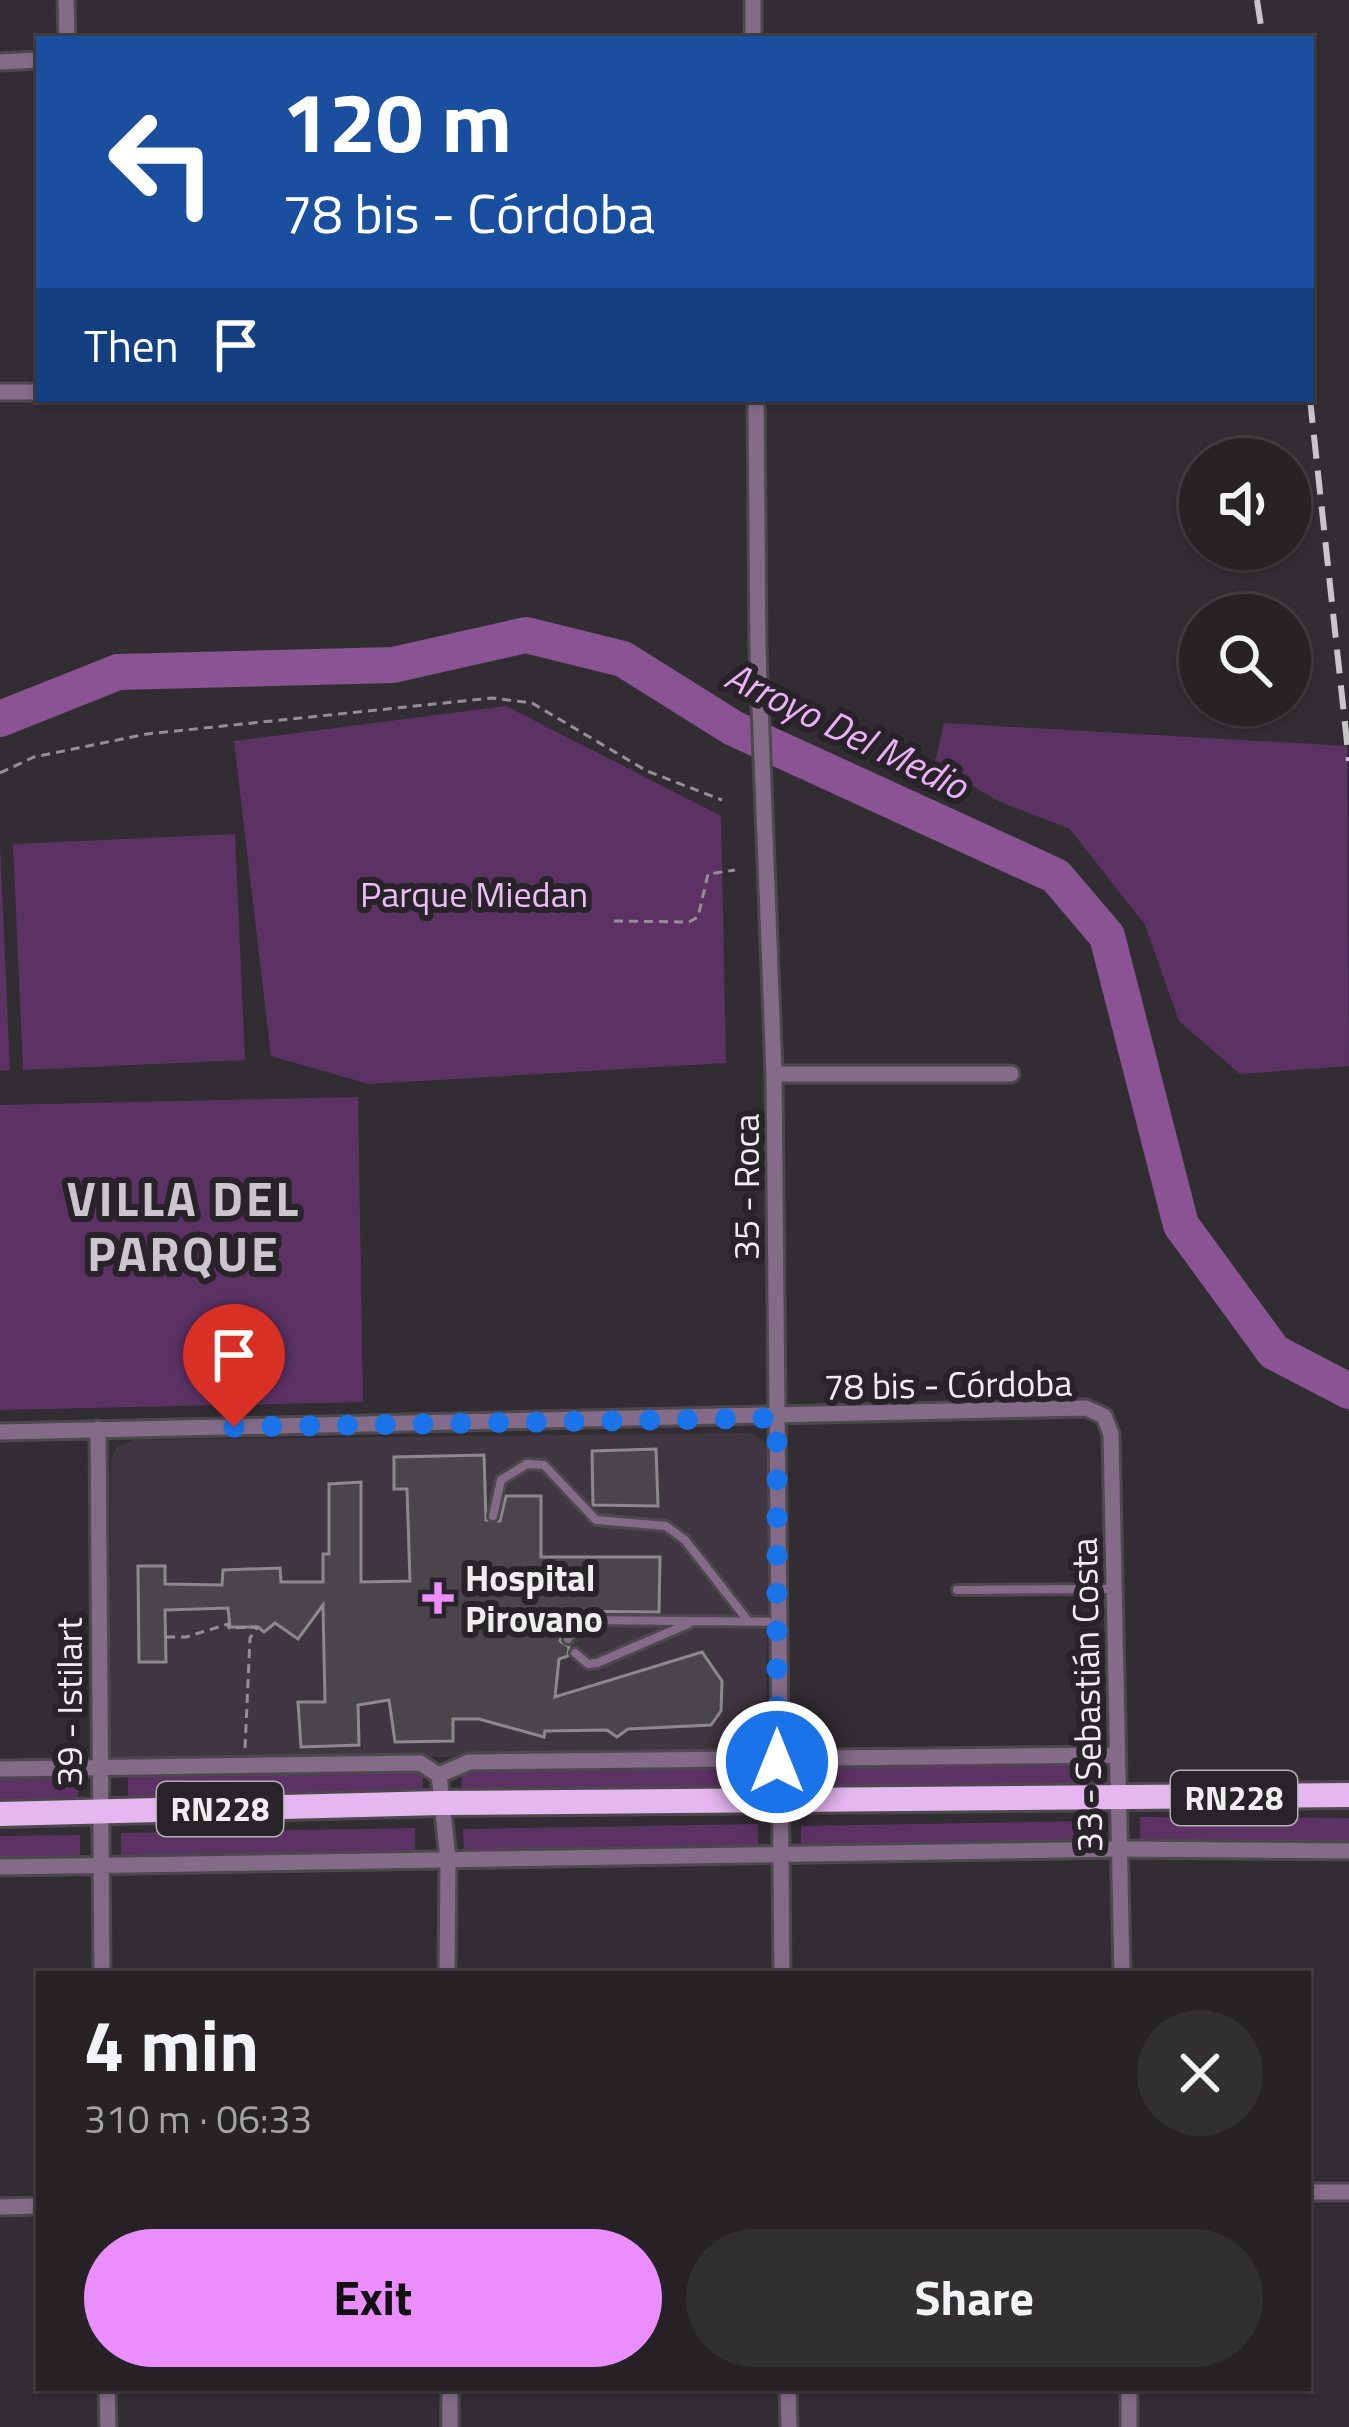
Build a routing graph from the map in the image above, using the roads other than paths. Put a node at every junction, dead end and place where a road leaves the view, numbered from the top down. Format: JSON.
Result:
{"nodes":[{"id":1,"x":66,"y":0,"type":"edge"},
{"id":2,"x":753,"y":0,"type":"edge"},
{"id":3,"x":67,"y":36,"type":"edge"},
{"id":4,"x":753,"y":36,"type":"edge"},
{"id":5,"x":36,"y":60,"type":"edge"},
{"id":6,"x":0,"y":62,"type":"edge"},
{"id":7,"x":0,"y":392,"type":"edge"},
{"id":8,"x":36,"y":392,"type":"edge"},
{"id":9,"x":756,"y":402,"type":"edge"},
{"id":10,"x":774,"y":1074,"type":"junction"},
{"id":11,"x":1011,"y":1074,"type":"dead end"},
{"id":12,"x":1104,"y":1416,"type":"joint"},
{"id":13,"x":777,"y":1418,"type":"junction"},
{"id":14,"x":98,"y":1429,"type":"junction"},
{"id":15,"x":0,"y":1432,"type":"edge"},
{"id":16,"x":493,"y":1516,"type":"dead end"},
{"id":17,"x":1114,"y":1589,"type":"junction"},
{"id":18,"x":956,"y":1591,"type":"dead end"},
{"id":19,"x":694,"y":1622,"type":"junction"},
{"id":20,"x":748,"y":1622,"type":"junction"},
{"id":21,"x":777,"y":1622,"type":"junction"},
{"id":22,"x":568,"y":1639,"type":"dead end"},
{"id":23,"x":575,"y":1653,"type":"dead end"},
{"id":24,"x":1118,"y":1755,"type":"junction"},
{"id":25,"x":777,"y":1762,"type":"junction"},
{"id":26,"x":98,"y":1767,"type":"junction"},
{"id":27,"x":0,"y":1769,"type":"edge"},
{"id":28,"x":439,"y":1775,"type":"junction"},
{"id":29,"x":1349,"y":1795,"type":"edge"},
{"id":30,"x":1119,"y":1801,"type":"junction"},
{"id":31,"x":440,"y":1803,"type":"junction"},
{"id":32,"x":781,"y":1803,"type":"junction"},
{"id":33,"x":99,"y":1813,"type":"junction"},
{"id":34,"x":0,"y":1814,"type":"edge"},
{"id":35,"x":1120,"y":1849,"type":"junction"},
{"id":36,"x":1349,"y":1851,"type":"edge"},
{"id":37,"x":781,"y":1856,"type":"junction"},
{"id":38,"x":448,"y":1859,"type":"junction"},
{"id":39,"x":101,"y":1866,"type":"junction"},
{"id":40,"x":0,"y":1867,"type":"edge"},
{"id":41,"x":102,"y":1971,"type":"edge"},
{"id":42,"x":447,"y":1971,"type":"edge"},
{"id":43,"x":782,"y":1971,"type":"edge"},
{"id":44,"x":1122,"y":1971,"type":"edge"},
{"id":45,"x":1311,"y":2192,"type":"edge"},
{"id":46,"x":1349,"y":2192,"type":"edge"},
{"id":47,"x":36,"y":2206,"type":"edge"},
{"id":48,"x":0,"y":2207,"type":"edge"},
{"id":49,"x":107,"y":2391,"type":"edge"},
{"id":50,"x":450,"y":2391,"type":"edge"},
{"id":51,"x":788,"y":2391,"type":"edge"},
{"id":52,"x":1129,"y":2391,"type":"edge"},
{"id":53,"x":108,"y":2427,"type":"edge"},
{"id":54,"x":450,"y":2427,"type":"edge"},
{"id":55,"x":788,"y":2427,"type":"edge"},
{"id":56,"x":1129,"y":2427,"type":"edge"}],
"edges":[{"from":1,"to":3,"type":"street"},
{"from":2,"to":4,"type":"street"},
{"from":5,"to":6,"type":"street"},
{"from":7,"to":8,"type":"street"},
{"from":9,"to":10,"type":"street","name":"35 - Roca"},
{"from":10,"to":11,"type":"street"},
{"from":10,"to":13,"type":"street","name":"35 - Roca"},
{"from":12,"to":13,"type":"street","name":"78 bis - Córdoba"},
{"from":12,"to":17,"type":"street","name":"33 - Sebastián Costa"},
{"from":13,"to":14,"type":"street","name":"78 bis - Córdoba"},
{"from":13,"to":21,"type":"street","name":"35 - Roca"},
{"from":14,"to":15,"type":"street","name":"78 bis - Córdoba"},
{"from":14,"to":26,"type":"street","name":"39 - Istilart"},
{"from":16,"to":20,"type":"lane"},
{"from":17,"to":18,"type":"lane"},
{"from":17,"to":24,"type":"street","name":"33 - Sebastián Costa"},
{"from":19,"to":20,"type":"lane"},
{"from":19,"to":22,"type":"lane"},
{"from":19,"to":23,"type":"lane"},
{"from":20,"to":21,"type":"lane"},
{"from":21,"to":25,"type":"street","name":"35 - Roca"},
{"from":24,"to":25,"type":"street"},
{"from":24,"to":30,"type":"street","name":"33 - Sebastián Costa"},
{"from":25,"to":28,"type":"street"},
{"from":25,"to":32,"type":"street","name":"35 - Roca"},
{"from":26,"to":27,"type":"street"},
{"from":26,"to":28,"type":"street"},
{"from":26,"to":33,"type":"street","name":"39 - Istilart"},
{"from":28,"to":31,"type":"street"},
{"from":29,"to":30,"type":"highway","number":"RN228"},
{"from":30,"to":32,"type":"highway","number":"RN228"},
{"from":30,"to":35,"type":"street","name":"33 - Sebastián Costa"},
{"from":31,"to":32,"type":"highway","number":"RN228"},
{"from":31,"to":33,"type":"highway","number":"RN228"},
{"from":31,"to":38,"type":"street"},
{"from":32,"to":37,"type":"street","name":"35 - Roca"},
{"from":33,"to":34,"type":"highway","number":"RN228"},
{"from":33,"to":39,"type":"street","name":"39 - Istilart"},
{"from":35,"to":36,"type":"street"},
{"from":35,"to":37,"type":"street"},
{"from":35,"to":44,"type":"street","name":"33 - Sebastián Costa"},
{"from":37,"to":38,"type":"street"},
{"from":37,"to":43,"type":"street","name":"35 - Roca"},
{"from":38,"to":39,"type":"street"},
{"from":38,"to":42,"type":"street"},
{"from":39,"to":40,"type":"street"},
{"from":39,"to":41,"type":"street","name":"39 - Istilart"},
{"from":45,"to":46,"type":"street"},
{"from":47,"to":48,"type":"street"},
{"from":49,"to":53,"type":"street"},
{"from":50,"to":54,"type":"street"},
{"from":51,"to":55,"type":"street"},
{"from":52,"to":56,"type":"street"}]}
